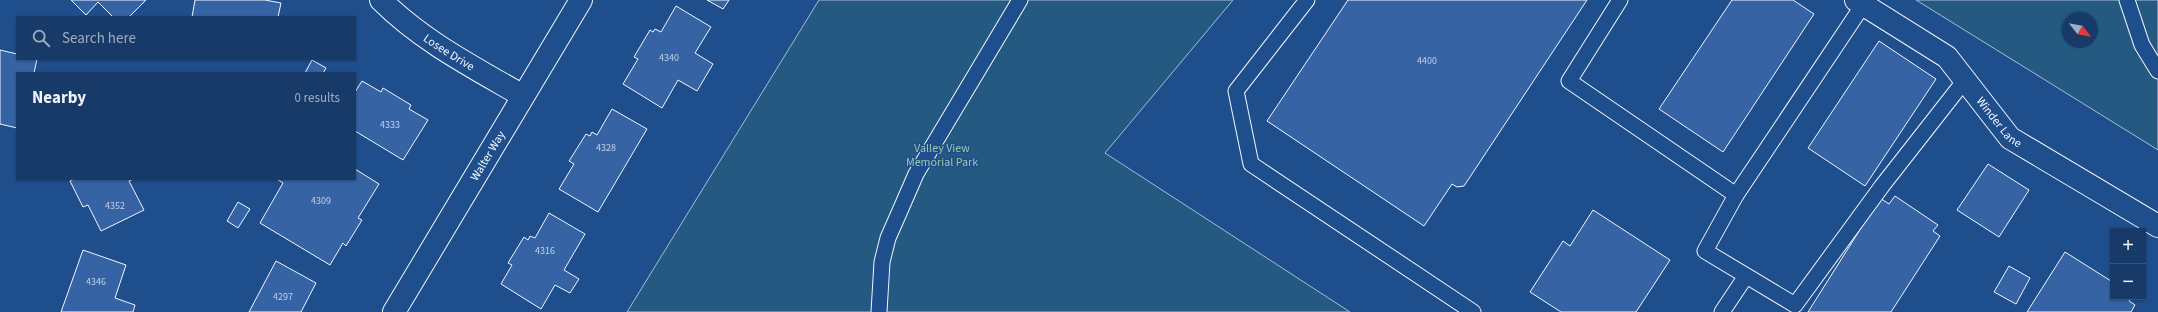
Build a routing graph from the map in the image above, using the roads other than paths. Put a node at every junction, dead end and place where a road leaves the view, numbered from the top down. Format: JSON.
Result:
{"nodes":[{"id":1,"x":381,"y":0,"type":"edge"},
{"id":2,"x":581,"y":0,"type":"edge"},
{"id":3,"x":1020,"y":0,"type":"edge"},
{"id":4,"x":1307,"y":0,"type":"edge"},
{"id":5,"x":1620,"y":0,"type":"edge"},
{"id":6,"x":2127,"y":0,"type":"edge"},
{"id":7,"x":1860,"y":2,"type":"edge"},
{"id":8,"x":2158,"y":71,"type":"edge"},
{"id":9,"x":1966,"y":80,"type":"junction"},
{"id":10,"x":523,"y":96,"type":"junction"},
{"id":11,"x":1736,"y":195,"type":"junction"},
{"id":12,"x":2158,"y":226,"type":"edge"},
{"id":13,"x":1746,"y":276,"type":"junction"},
{"id":14,"x":394,"y":312,"type":"edge"},
{"id":15,"x":879,"y":312,"type":"edge"},
{"id":16,"x":1473,"y":312,"type":"edge"},
{"id":17,"x":1722,"y":312,"type":"edge"}],
"edges":[{"from":1,"to":10,"type":"street","name":"Losee Drive"},
{"from":2,"to":10,"type":"street","name":"Walter Way"},
{"from":3,"to":15,"type":"lane"},
{"from":4,"to":16,"type":"lane"},
{"from":5,"to":11,"type":"lane"},
{"from":6,"to":8,"type":"lane"},
{"from":7,"to":9,"type":"street","name":"Winder Lane"},
{"from":7,"to":11,"type":"lane"},
{"from":9,"to":12,"type":"street","name":"Winder Lane"},
{"from":9,"to":13,"type":"lane"},
{"from":10,"to":14,"type":"street","name":"Walter Way"},
{"from":11,"to":13,"type":"lane"},
{"from":13,"to":17,"type":"lane"}]}
